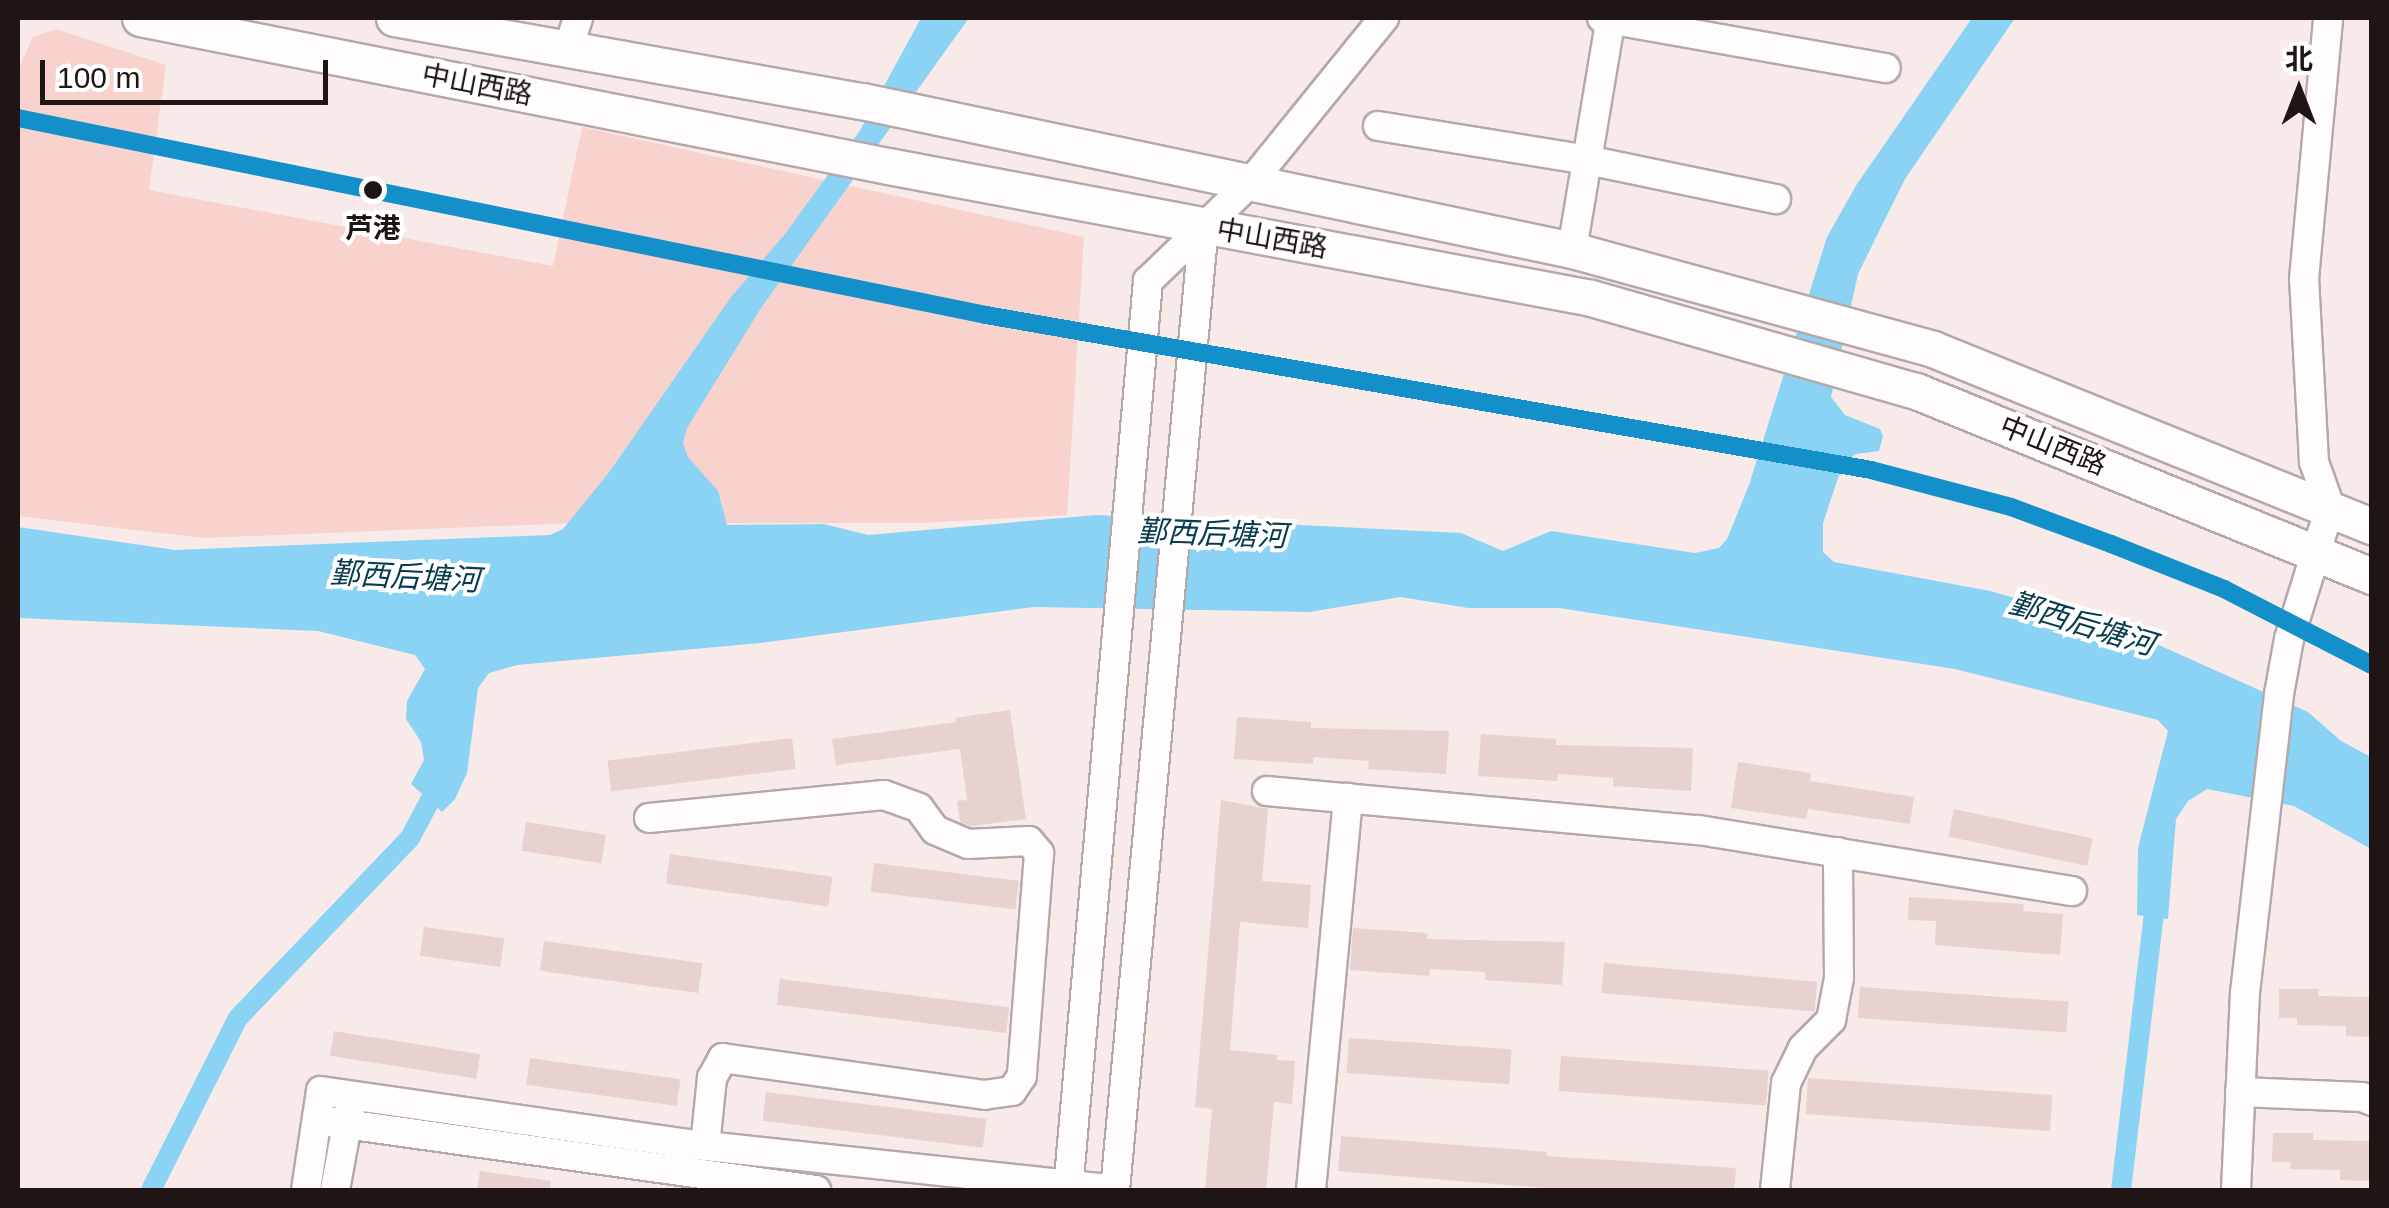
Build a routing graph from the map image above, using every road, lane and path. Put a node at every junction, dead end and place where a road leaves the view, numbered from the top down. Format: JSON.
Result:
{"nodes":[{"id":1,"x":140,"y":18,"type":"edge"},
{"id":2,"x":394,"y":18,"type":"edge"},
{"id":3,"x":1384,"y":18,"type":"edge"},
{"id":4,"x":1608,"y":18,"type":"edge"},
{"id":5,"x":2328,"y":18,"type":"edge"},
{"id":6,"x":573,"y":33,"type":"edge"},
{"id":7,"x":1886,"y":68,"type":"dead end"},
{"id":8,"x":1378,"y":126,"type":"dead end"},
{"id":9,"x":1588,"y":160,"type":"junction"},
{"id":10,"x":1252,"y":181,"type":"junction"},
{"id":11,"x":1776,"y":199,"type":"dead end"},
{"id":12,"x":1204,"y":226,"type":"junction"},
{"id":13,"x":1572,"y":250,"type":"junction"},
{"id":14,"x":2330,"y":506,"type":"junction"},
{"id":15,"x":2372,"y":526,"type":"edge"},
{"id":16,"x":2316,"y":551,"type":"junction"},
{"id":17,"x":2372,"y":576,"type":"edge"},
{"id":18,"x":1267,"y":790,"type":"dead end"},
{"id":19,"x":1348,"y":798,"type":"junction"},
{"id":20,"x":649,"y":818,"type":"dead end"},
{"id":21,"x":1838,"y":852,"type":"junction"},
{"id":22,"x":2072,"y":891,"type":"dead end"},
{"id":23,"x":2240,"y":1092,"type":"junction"},
{"id":24,"x":352,"y":1095,"type":"junction"},
{"id":25,"x":2372,"y":1102,"type":"edge"},
{"id":26,"x":317,"y":1120,"type":"junction"},
{"id":27,"x":347,"y":1124,"type":"junction"},
{"id":28,"x":705,"y":1146,"type":"junction"},
{"id":29,"x":1068,"y":1189,"type":"edge"},
{"id":30,"x":306,"y":1190,"type":"edge"},
{"id":31,"x":335,"y":1190,"type":"edge"},
{"id":32,"x":816,"y":1190,"type":"edge"},
{"id":33,"x":1115,"y":1190,"type":"edge"},
{"id":34,"x":1311,"y":1190,"type":"edge"},
{"id":35,"x":1775,"y":1190,"type":"edge"},
{"id":36,"x":2236,"y":1190,"type":"edge"}],
"edges":[{"from":1,"to":12,"type":"main road","name":"中山西路"},
{"from":2,"to":6,"type":"main road","name":"中山西路"},
{"from":3,"to":10,"type":"street"},
{"from":4,"to":7,"type":"street"},
{"from":4,"to":9,"type":"street"},
{"from":5,"to":14,"type":"street"},
{"from":6,"to":10,"type":"main road","name":"中山西路"},
{"from":8,"to":9,"type":"street"},
{"from":9,"to":11,"type":"street"},
{"from":9,"to":13,"type":"street"},
{"from":10,"to":12,"type":"street"},
{"from":10,"to":13,"type":"main road","name":"中山西路"},
{"from":12,"to":16,"type":"main road","name":"中山西路"},
{"from":12,"to":29,"type":"street"},
{"from":12,"to":33,"type":"street"},
{"from":13,"to":14,"type":"main road","name":"中山西路"},
{"from":14,"to":15,"type":"main road","name":"中山西路"},
{"from":14,"to":16,"type":"street"},
{"from":16,"to":17,"type":"main road","name":"中山西路"},
{"from":16,"to":23,"type":"street"},
{"from":18,"to":19,"type":"street"},
{"from":19,"to":21,"type":"street"},
{"from":19,"to":34,"type":"street"},
{"from":20,"to":28,"type":"street"},
{"from":21,"to":22,"type":"street"},
{"from":21,"to":35,"type":"street"},
{"from":23,"to":25,"type":"street"},
{"from":23,"to":36,"type":"street"},
{"from":24,"to":26,"type":"street"},
{"from":24,"to":27,"type":"street"},
{"from":24,"to":28,"type":"street"},
{"from":26,"to":27,"type":"street"},
{"from":26,"to":30,"type":"street"},
{"from":27,"to":31,"type":"street"},
{"from":27,"to":32,"type":"street"},
{"from":28,"to":29,"type":"street"},
{"from":29,"to":33,"type":"street"}]}
